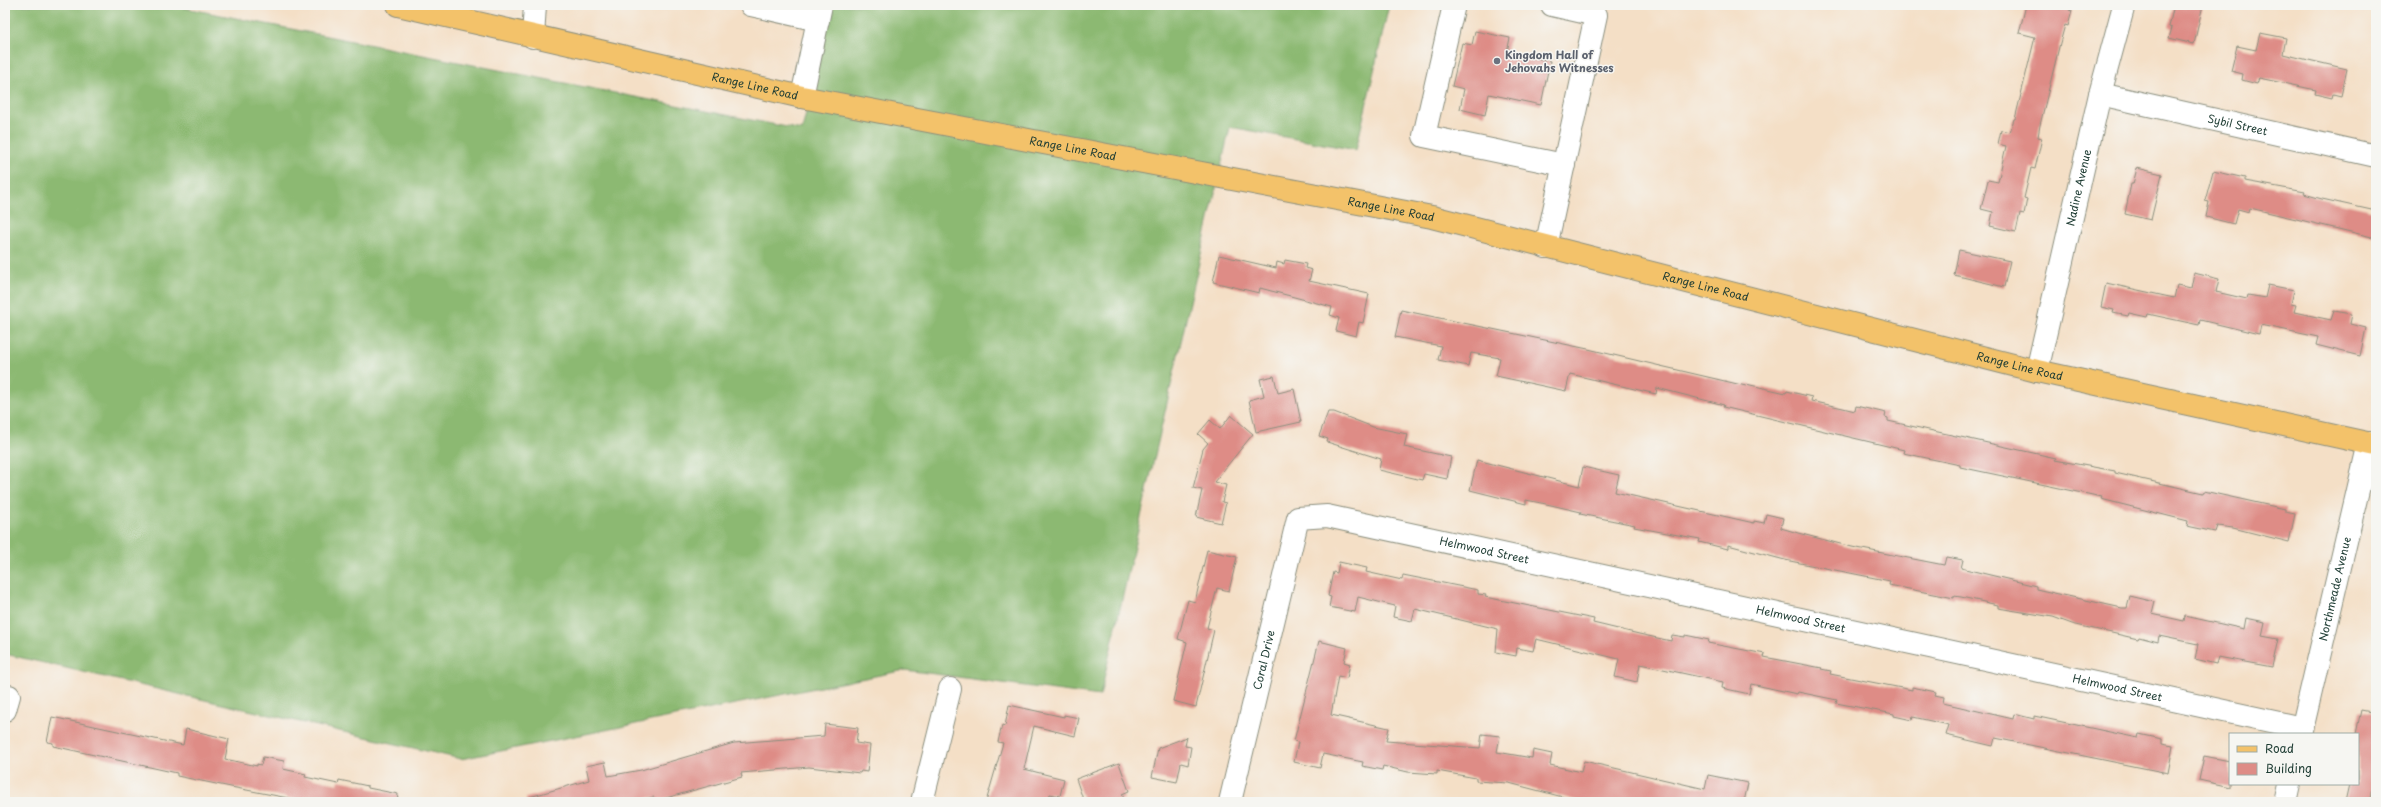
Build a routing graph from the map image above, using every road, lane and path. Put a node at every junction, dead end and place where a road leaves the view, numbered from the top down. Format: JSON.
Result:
{"nodes":[{"id":1,"x":398,"y":5,"type":"edge"},
{"id":2,"x":536,"y":5,"type":"edge"},
{"id":3,"x":751,"y":5,"type":"edge"},
{"id":4,"x":1454,"y":5,"type":"edge"},
{"id":5,"x":1552,"y":5,"type":"edge"},
{"id":6,"x":2124,"y":5,"type":"edge"},
{"id":7,"x":820,"y":12,"type":"edge"},
{"id":8,"x":533,"y":37,"type":"junction"},
{"id":9,"x":2100,"y":94,"type":"junction"},
{"id":10,"x":802,"y":97,"type":"junction"},
{"id":11,"x":2376,"y":156,"type":"edge"},
{"id":12,"x":1564,"y":165,"type":"junction"},
{"id":13,"x":1546,"y":246,"type":"junction"},
{"id":14,"x":2037,"y":371,"type":"junction"},
{"id":15,"x":2373,"y":444,"type":"edge"},
{"id":16,"x":1298,"y":518,"type":"joint"},
{"id":17,"x":950,"y":689,"type":"dead end"},
{"id":18,"x":2301,"y":731,"type":"edge"},
{"id":19,"x":2289,"y":785,"type":"edge"},
{"id":20,"x":922,"y":802,"type":"edge"},
{"id":21,"x":1230,"y":802,"type":"edge"},
{"id":22,"x":2285,"y":802,"type":"edge"}],
"edges":[{"from":1,"to":8,"type":"main road","name":"Range Line Road"},
{"from":2,"to":8,"type":"street"},
{"from":3,"to":7,"type":"street"},
{"from":4,"to":12,"type":"street"},
{"from":5,"to":12,"type":"street"},
{"from":6,"to":9,"type":"street","name":"Nadine Avenue"},
{"from":7,"to":10,"type":"street"},
{"from":8,"to":10,"type":"main road","name":"Range Line Road"},
{"from":9,"to":11,"type":"street","name":"Sybil Street"},
{"from":9,"to":14,"type":"street","name":"Nadine Avenue"},
{"from":10,"to":13,"type":"main road","name":"Range Line Road"},
{"from":12,"to":13,"type":"street"},
{"from":13,"to":14,"type":"main road","name":"Range Line Road"},
{"from":14,"to":15,"type":"main road","name":"Range Line Road"},
{"from":15,"to":18,"type":"street","name":"Northmeade Avenue"},
{"from":16,"to":18,"type":"street","name":"Helmwood Street"},
{"from":16,"to":21,"type":"street","name":"Coral Drive"},
{"from":17,"to":20,"type":"street"},
{"from":19,"to":22,"type":"street"}]}
